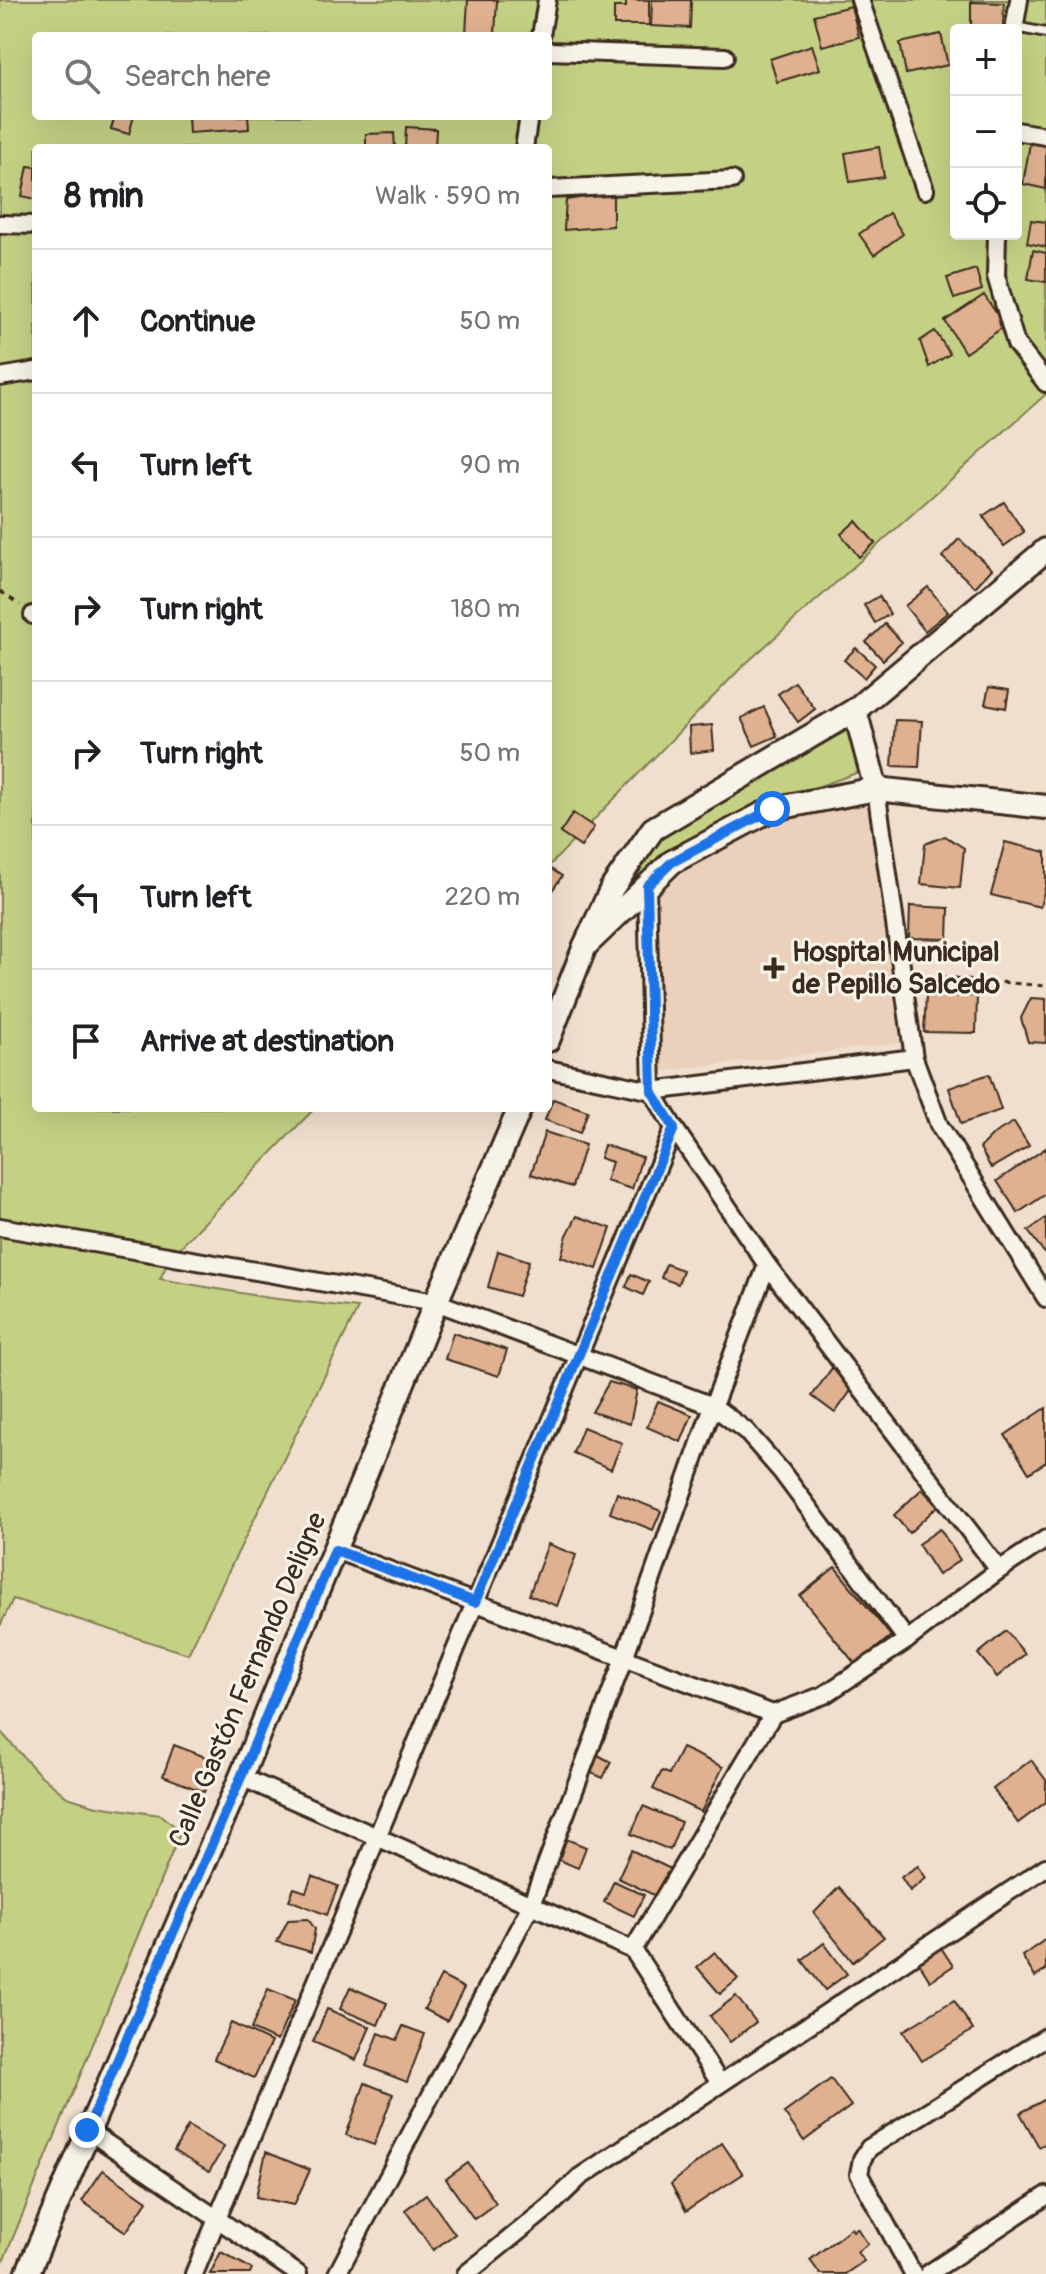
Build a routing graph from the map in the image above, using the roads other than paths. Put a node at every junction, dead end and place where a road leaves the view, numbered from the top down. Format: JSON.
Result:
{"nodes":[{"id":1,"x":547,"y":0,"type":"edge"},
{"id":2,"x":860,"y":0,"type":"edge"},
{"id":3,"x":1019,"y":0,"type":"edge"},
{"id":4,"x":1015,"y":24,"type":"edge"},
{"id":5,"x":1022,"y":29,"type":"edge"},
{"id":6,"x":542,"y":32,"type":"edge"},
{"id":7,"x":1046,"y":33,"type":"edge"},
{"id":8,"x":552,"y":51,"type":"edge"},
{"id":9,"x":725,"y":57,"type":"dead end"},
{"id":10,"x":528,"y":120,"type":"edge"},
{"id":11,"x":1022,"y":132,"type":"edge"},
{"id":12,"x":1046,"y":136,"type":"edge"},
{"id":13,"x":525,"y":144,"type":"edge"},
{"id":14,"x":732,"y":180,"type":"dead end"},
{"id":15,"x":552,"y":189,"type":"edge"},
{"id":16,"x":925,"y":190,"type":"dead end"},
{"id":17,"x":0,"y":224,"type":"edge"},
{"id":18,"x":32,"y":225,"type":"edge"},
{"id":19,"x":997,"y":240,"type":"edge"},
{"id":20,"x":32,"y":372,"type":"edge"},
{"id":21,"x":0,"y":377,"type":"edge"},
{"id":22,"x":1046,"y":383,"type":"edge"},
{"id":23,"x":1046,"y":550,"type":"edge"},
{"id":24,"x":855,"y":710,"type":"junction"},
{"id":25,"x":876,"y":789,"type":"junction"},
{"id":26,"x":1046,"y":807,"type":"edge"},
{"id":27,"x":647,"y":886,"type":"junction"},
{"id":28,"x":585,"y":946,"type":"junction"},
{"id":29,"x":552,"y":1030,"type":"edge"},
{"id":30,"x":914,"y":1058,"type":"junction"},
{"id":31,"x":552,"y":1070,"type":"edge"},
{"id":32,"x":652,"y":1091,"type":"junction"},
{"id":33,"x":518,"y":1112,"type":"edge"},
{"id":34,"x":674,"y":1128,"type":"junction"},
{"id":35,"x":0,"y":1227,"type":"edge"},
{"id":36,"x":767,"y":1265,"type":"junction"},
{"id":37,"x":1046,"y":1298,"type":"edge"},
{"id":38,"x":436,"y":1302,"type":"junction"},
{"id":39,"x":578,"y":1355,"type":"junction"},
{"id":40,"x":713,"y":1406,"type":"junction"},
{"id":41,"x":1046,"y":1539,"type":"edge"},
{"id":42,"x":335,"y":1550,"type":"junction"},
{"id":43,"x":999,"y":1570,"type":"junction"},
{"id":44,"x":475,"y":1602,"type":"junction"},
{"id":45,"x":907,"y":1640,"type":"junction"},
{"id":46,"x":624,"y":1658,"type":"junction"},
{"id":47,"x":773,"y":1714,"type":"junction"},
{"id":48,"x":241,"y":1777,"type":"junction"},
{"id":49,"x":377,"y":1837,"type":"junction"},
{"id":50,"x":1046,"y":1867,"type":"edge"},
{"id":51,"x":531,"y":1905,"type":"junction"},
{"id":52,"x":633,"y":1950,"type":"junction"},
{"id":53,"x":1046,"y":2037,"type":"edge"},
{"id":54,"x":720,"y":2083,"type":"junction"},
{"id":55,"x":87,"y":2130,"type":"junction"},
{"id":56,"x":1046,"y":2196,"type":"edge"},
{"id":57,"x":217,"y":2219,"type":"junction"},
{"id":58,"x":27,"y":2274,"type":"edge"},
{"id":59,"x":194,"y":2274,"type":"edge"},
{"id":60,"x":298,"y":2274,"type":"edge"},
{"id":61,"x":337,"y":2274,"type":"edge"},
{"id":62,"x":466,"y":2274,"type":"edge"},
{"id":63,"x":913,"y":2274,"type":"edge"},
{"id":64,"x":928,"y":2274,"type":"edge"}],
"edges":[{"from":1,"to":6,"type":"street"},
{"from":2,"to":16,"type":"street"},
{"from":3,"to":4,"type":"street"},
{"from":5,"to":7,"type":"lane"},
{"from":8,"to":9,"type":"street"},
{"from":10,"to":13,"type":"street"},
{"from":11,"to":12,"type":"street"},
{"from":14,"to":15,"type":"street"},
{"from":17,"to":18,"type":"street"},
{"from":19,"to":22,"type":"street"},
{"from":20,"to":21,"type":"street"},
{"from":23,"to":24,"type":"street"},
{"from":24,"to":25,"type":"street"},
{"from":24,"to":28,"type":"street"},
{"from":25,"to":26,"type":"street"},
{"from":25,"to":27,"type":"street"},
{"from":25,"to":30,"type":"street"},
{"from":27,"to":28,"type":"street"},
{"from":27,"to":32,"type":"street"},
{"from":28,"to":29,"type":"street"},
{"from":30,"to":32,"type":"street"},
{"from":30,"to":37,"type":"street"},
{"from":31,"to":32,"type":"street"},
{"from":32,"to":34,"type":"street"},
{"from":33,"to":38,"type":"street","name":"Calle Gastón Fernando Deligne"},
{"from":34,"to":36,"type":"street"},
{"from":34,"to":39,"type":"street"},
{"from":35,"to":38,"type":"street"},
{"from":36,"to":40,"type":"street"},
{"from":36,"to":43,"type":"street"},
{"from":38,"to":39,"type":"street"},
{"from":38,"to":42,"type":"street","name":"Calle Gastón Fernando Deligne"},
{"from":39,"to":40,"type":"street"},
{"from":39,"to":44,"type":"street"},
{"from":40,"to":45,"type":"street"},
{"from":40,"to":46,"type":"street"},
{"from":41,"to":43,"type":"street"},
{"from":42,"to":44,"type":"street"},
{"from":42,"to":48,"type":"street","name":"Calle Gastón Fernando Deligne"},
{"from":43,"to":45,"type":"street"},
{"from":44,"to":46,"type":"street"},
{"from":44,"to":49,"type":"street"},
{"from":45,"to":47,"type":"street"},
{"from":46,"to":47,"type":"street"},
{"from":46,"to":51,"type":"street"},
{"from":47,"to":52,"type":"street"},
{"from":48,"to":49,"type":"street"},
{"from":48,"to":55,"type":"street","name":"Calle Gastón Fernando Deligne"},
{"from":49,"to":51,"type":"street"},
{"from":49,"to":57,"type":"street"},
{"from":50,"to":54,"type":"street"},
{"from":51,"to":52,"type":"street"},
{"from":51,"to":61,"type":"street"},
{"from":52,"to":54,"type":"street"},
{"from":53,"to":63,"type":"street"},
{"from":54,"to":62,"type":"street"},
{"from":55,"to":57,"type":"street"},
{"from":55,"to":58,"type":"street","name":"Calle Gastón Fernando Deligne"},
{"from":56,"to":64,"type":"street"},
{"from":57,"to":59,"type":"street"},
{"from":57,"to":60,"type":"street"}]}
